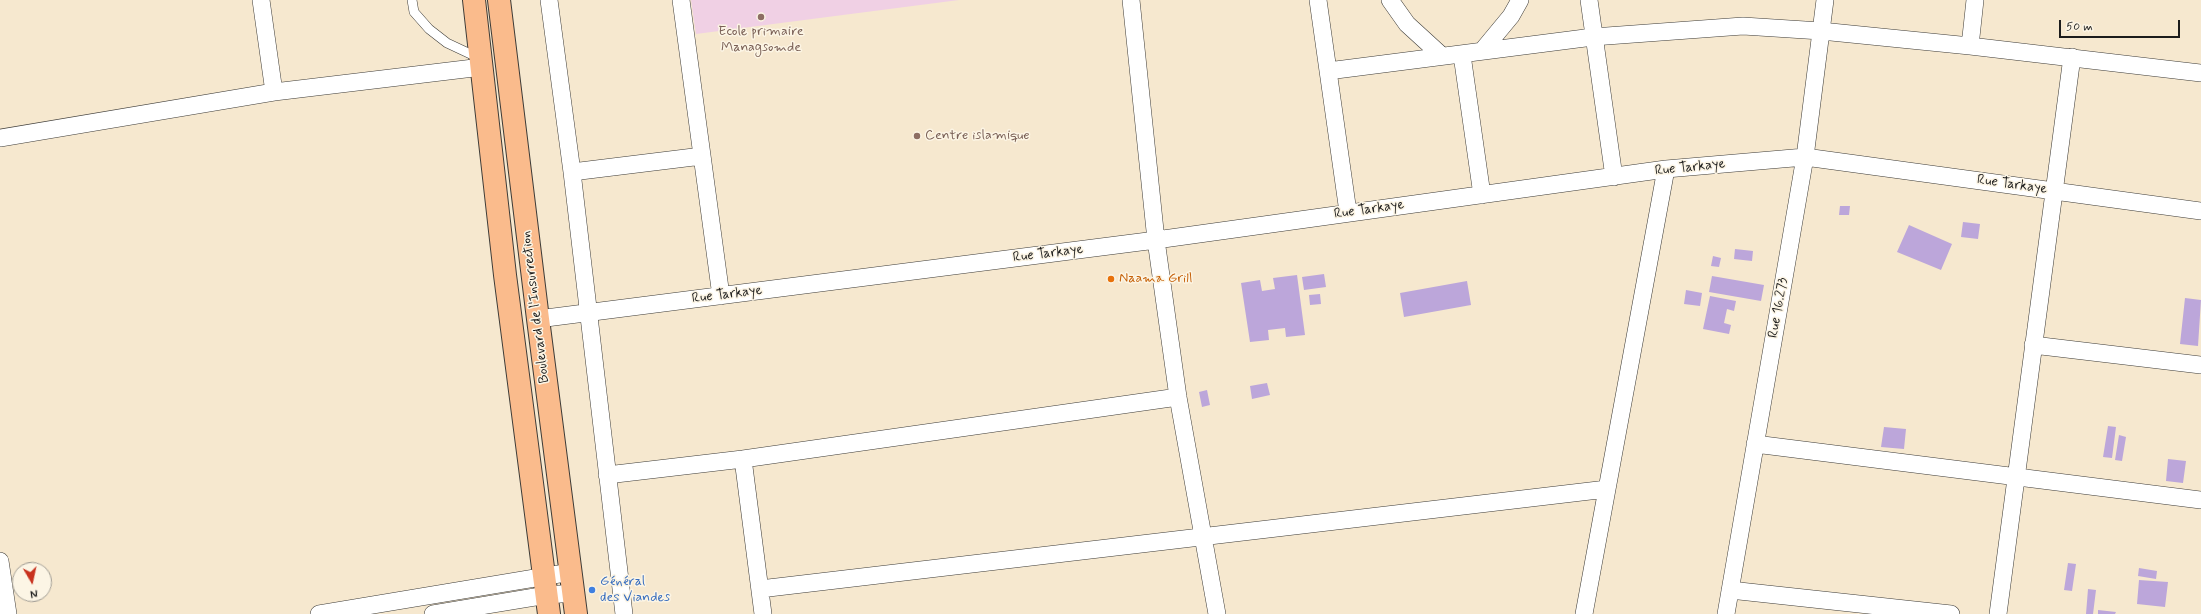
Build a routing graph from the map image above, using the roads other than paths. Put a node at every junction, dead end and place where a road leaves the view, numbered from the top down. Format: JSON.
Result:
{"nodes":[{"id":1,"x":261,"y":0,"type":"edge"},
{"id":2,"x":412,"y":0,"type":"edge"},
{"id":3,"x":474,"y":0,"type":"edge"},
{"id":4,"x":500,"y":0,"type":"edge"},
{"id":5,"x":549,"y":0,"type":"edge"},
{"id":6,"x":681,"y":0,"type":"edge"},
{"id":7,"x":1131,"y":0,"type":"edge"},
{"id":8,"x":1318,"y":0,"type":"edge"},
{"id":9,"x":1390,"y":0,"type":"edge"},
{"id":10,"x":1520,"y":0,"type":"edge"},
{"id":11,"x":1589,"y":0,"type":"edge"},
{"id":12,"x":1825,"y":0,"type":"edge"},
{"id":13,"x":1975,"y":0,"type":"edge"},
{"id":14,"x":1821,"y":31,"type":"junction"},
{"id":15,"x":1593,"y":37,"type":"junction"},
{"id":16,"x":1970,"y":46,"type":"junction"},
{"id":17,"x":1482,"y":51,"type":"junction"},
{"id":18,"x":1462,"y":55,"type":"junction"},
{"id":19,"x":1442,"y":56,"type":"junction"},
{"id":20,"x":2072,"y":57,"type":"junction"},
{"id":21,"x":481,"y":63,"type":"junction"},
{"id":22,"x":1328,"y":71,"type":"junction"},
{"id":23,"x":2201,"y":73,"type":"edge"},
{"id":24,"x":274,"y":92,"type":"junction"},
{"id":25,"x":0,"y":138,"type":"edge"},
{"id":26,"x":702,"y":156,"type":"junction"},
{"id":27,"x":1805,"y":157,"type":"junction"},
{"id":28,"x":1666,"y":169,"type":"junction"},
{"id":29,"x":572,"y":172,"type":"junction"},
{"id":30,"x":1614,"y":177,"type":"junction"},
{"id":31,"x":2054,"y":191,"type":"junction"},
{"id":32,"x":1482,"y":195,"type":"junction"},
{"id":33,"x":2201,"y":211,"type":"edge"},
{"id":34,"x":1348,"y":212,"type":"junction"},
{"id":35,"x":1156,"y":240,"type":"junction"},
{"id":36,"x":721,"y":296,"type":"junction"},
{"id":37,"x":588,"y":313,"type":"junction"},
{"id":38,"x":538,"y":319,"type":"junction"},
{"id":39,"x":2034,"y":345,"type":"junction"},
{"id":40,"x":2201,"y":366,"type":"edge"},
{"id":41,"x":1178,"y":397,"type":"junction"},
{"id":42,"x":1755,"y":444,"type":"junction"},
{"id":43,"x":743,"y":459,"type":"junction"},
{"id":44,"x":607,"y":475,"type":"junction"},
{"id":45,"x":2016,"y":476,"type":"junction"},
{"id":46,"x":1607,"y":488,"type":"junction"},
{"id":47,"x":2201,"y":500,"type":"edge"},
{"id":48,"x":1203,"y":536,"type":"junction"},
{"id":49,"x":0,"y":561,"type":"edge"},
{"id":50,"x":572,"y":582,"type":"junction"},
{"id":51,"x":760,"y":590,"type":"junction"},
{"id":52,"x":1730,"y":590,"type":"junction"},
{"id":53,"x":547,"y":595,"type":"edge"},
{"id":54,"x":1866,"y":609,"type":"edge"},
{"id":55,"x":8,"y":614,"type":"edge"},
{"id":56,"x":320,"y":614,"type":"edge"},
{"id":57,"x":433,"y":614,"type":"edge"},
{"id":58,"x":576,"y":614,"type":"edge"},
{"id":59,"x":624,"y":614,"type":"edge"},
{"id":60,"x":763,"y":614,"type":"edge"},
{"id":61,"x":1216,"y":614,"type":"edge"},
{"id":62,"x":1584,"y":614,"type":"edge"},
{"id":63,"x":1726,"y":614,"type":"edge"},
{"id":64,"x":1951,"y":614,"type":"edge"},
{"id":65,"x":1998,"y":614,"type":"edge"}],
"edges":[{"from":1,"to":24,"type":"street"},
{"from":2,"to":21,"type":"lane"},
{"from":3,"to":21,"type":"main road","name":"Boulevard de l'Insurrection"},
{"from":4,"to":38,"type":"main road","name":"Boulevard de l'Insurrection"},
{"from":5,"to":29,"type":"street"},
{"from":6,"to":26,"type":"street"},
{"from":7,"to":35,"type":"street"},
{"from":8,"to":22,"type":"street"},
{"from":9,"to":19,"type":"street"},
{"from":10,"to":17,"type":"street"},
{"from":11,"to":15,"type":"street"},
{"from":12,"to":14,"type":"street","name":"Rue 16.273"},
{"from":13,"to":16,"type":"street"},
{"from":14,"to":15,"type":"street"},
{"from":14,"to":16,"type":"street"},
{"from":14,"to":27,"type":"street","name":"Rue 16.273"},
{"from":15,"to":17,"type":"street"},
{"from":15,"to":30,"type":"street"},
{"from":16,"to":20,"type":"street"},
{"from":17,"to":18,"type":"street"},
{"from":18,"to":19,"type":"street"},
{"from":18,"to":32,"type":"street"},
{"from":19,"to":22,"type":"street"},
{"from":20,"to":23,"type":"street"},
{"from":20,"to":31,"type":"street"},
{"from":21,"to":24,"type":"street"},
{"from":21,"to":53,"type":"main road","name":"Boulevard de l'Insurrection"},
{"from":22,"to":34,"type":"street"},
{"from":24,"to":25,"type":"street"},
{"from":26,"to":29,"type":"street"},
{"from":26,"to":36,"type":"street"},
{"from":27,"to":28,"type":"street","name":"Rue Tarkaye"},
{"from":27,"to":31,"type":"street","name":"Rue Tarkaye"},
{"from":27,"to":42,"type":"street","name":"Rue 16.273"},
{"from":28,"to":30,"type":"street","name":"Rue Tarkaye"},
{"from":28,"to":46,"type":"street"},
{"from":29,"to":37,"type":"street"},
{"from":30,"to":32,"type":"street","name":"Rue Tarkaye"},
{"from":31,"to":33,"type":"street","name":"Rue Tarkaye"},
{"from":31,"to":39,"type":"street"},
{"from":32,"to":34,"type":"street","name":"Rue Tarkaye"},
{"from":34,"to":35,"type":"street","name":"Rue Tarkaye"},
{"from":35,"to":36,"type":"street","name":"Rue Tarkaye"},
{"from":35,"to":41,"type":"street"},
{"from":36,"to":37,"type":"street","name":"Rue Tarkaye"},
{"from":37,"to":38,"type":"street","name":"Rue Tarkaye"},
{"from":37,"to":44,"type":"street"},
{"from":38,"to":50,"type":"main road","name":"Boulevard de l'Insurrection"},
{"from":39,"to":40,"type":"street"},
{"from":39,"to":45,"type":"street"},
{"from":41,"to":43,"type":"street"},
{"from":41,"to":48,"type":"street"},
{"from":42,"to":45,"type":"street"},
{"from":42,"to":52,"type":"street","name":"Rue 16.273"},
{"from":43,"to":44,"type":"street"},
{"from":43,"to":51,"type":"street"},
{"from":44,"to":59,"type":"street"},
{"from":45,"to":47,"type":"street"},
{"from":45,"to":65,"type":"street"},
{"from":46,"to":48,"type":"street"},
{"from":46,"to":62,"type":"street"},
{"from":48,"to":51,"type":"street"},
{"from":48,"to":61,"type":"street"},
{"from":49,"to":55,"type":"street"},
{"from":50,"to":53,"type":"street"},
{"from":50,"to":58,"type":"main road","name":"Boulevard de l'Insurrection"},
{"from":51,"to":60,"type":"street"},
{"from":52,"to":54,"type":"street"},
{"from":52,"to":63,"type":"street","name":"Rue 16.273"},
{"from":53,"to":56,"type":"street"},
{"from":53,"to":57,"type":"street"},
{"from":54,"to":64,"type":"street"}]}
